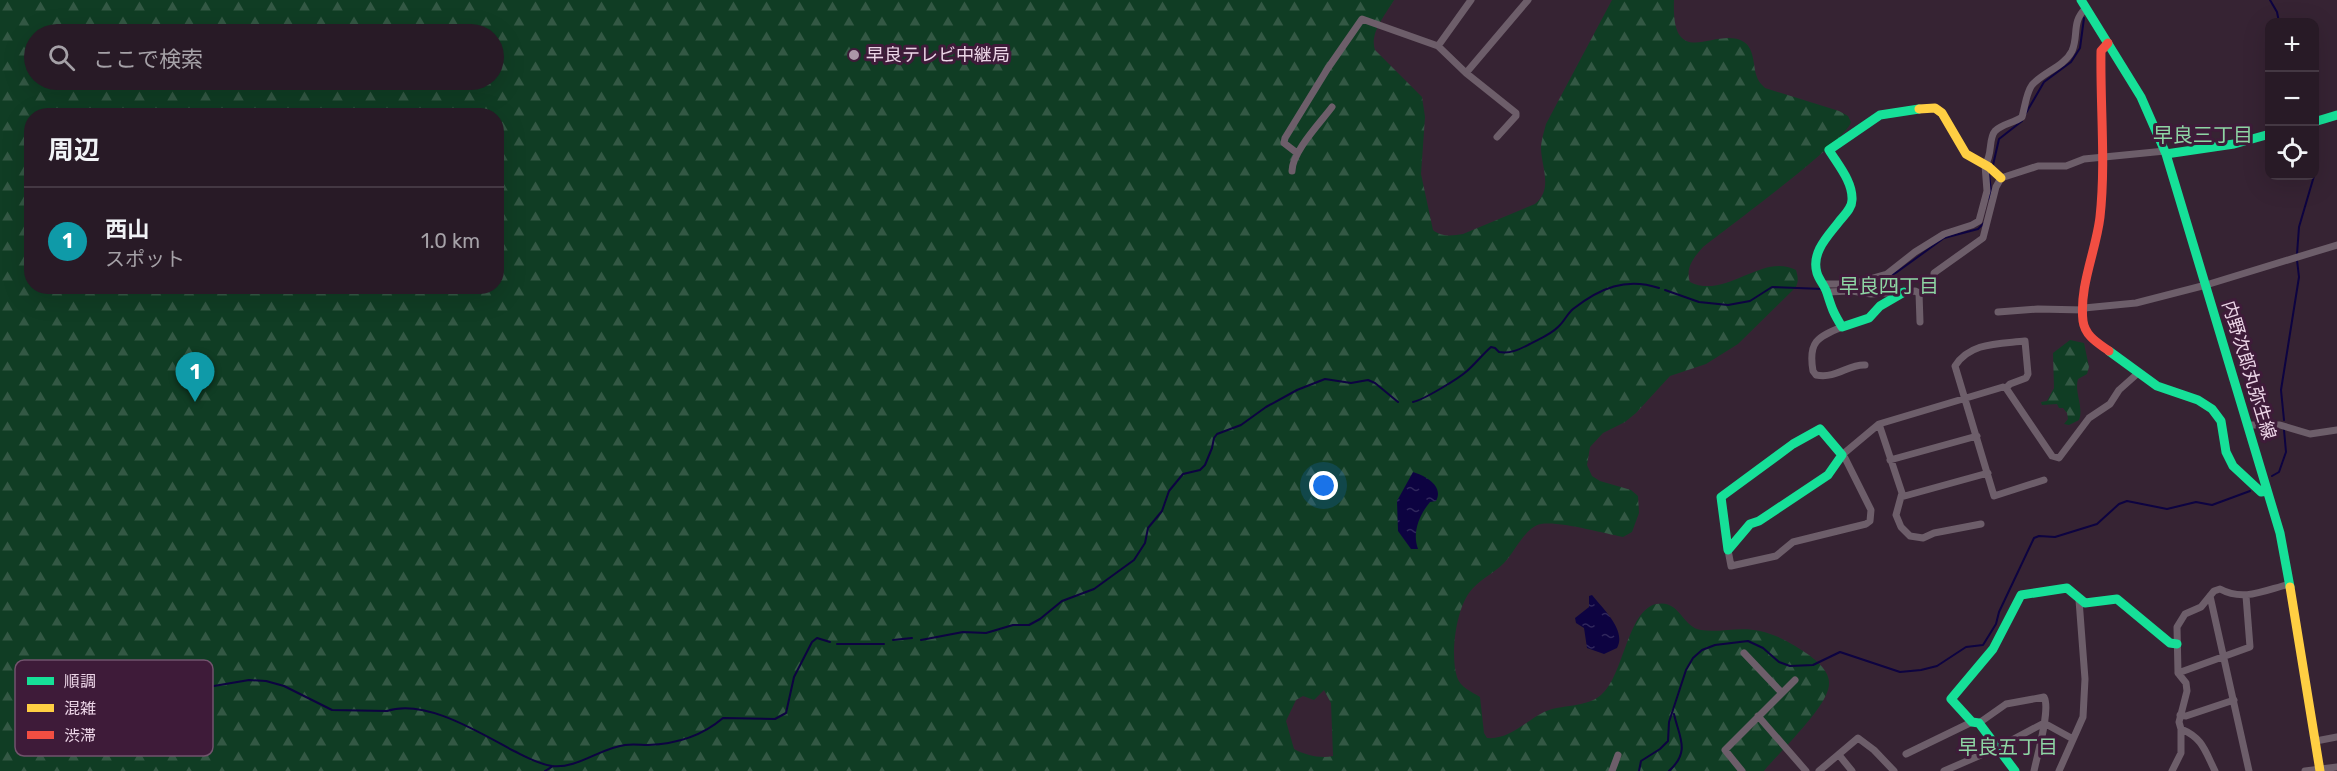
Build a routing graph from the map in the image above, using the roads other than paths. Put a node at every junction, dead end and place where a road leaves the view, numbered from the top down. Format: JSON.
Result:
{"nodes":[{"id":1,"x":1471,"y":0,"type":"edge"},
{"id":2,"x":1528,"y":0,"type":"edge"},
{"id":3,"x":2084,"y":4,"type":"edge"},
{"id":4,"x":2108,"y":43,"type":"junction"},
{"id":5,"x":1438,"y":46,"type":"junction"},
{"id":6,"x":1466,"y":73,"type":"junction"},
{"id":7,"x":1332,"y":107,"type":"dead end"},
{"id":8,"x":2337,"y":115,"type":"edge"},
{"id":9,"x":2319,"y":120,"type":"edge"},
{"id":10,"x":2265,"y":135,"type":"edge"},
{"id":11,"x":1497,"y":137,"type":"dead end"},
{"id":12,"x":2166,"y":152,"type":"junction"},
{"id":13,"x":1297,"y":153,"type":"junction"},
{"id":14,"x":2103,"y":157,"type":"junction"},
{"id":15,"x":1984,"y":165,"type":"junction"},
{"id":16,"x":1292,"y":171,"type":"dead end"},
{"id":17,"x":2001,"y":178,"type":"junction"},
{"id":18,"x":2337,"y":245,"type":"edge"},
{"id":19,"x":2206,"y":285,"type":"junction"},
{"id":20,"x":1825,"y":288,"type":"junction"},
{"id":21,"x":1904,"y":292,"type":"junction"},
{"id":22,"x":1919,"y":293,"type":"junction"},
{"id":23,"x":2084,"y":309,"type":"junction"},
{"id":24,"x":1998,"y":312,"type":"dead end"},
{"id":25,"x":1920,"y":322,"type":"dead end"},
{"id":26,"x":1842,"y":327,"type":"junction"},
{"id":27,"x":1865,"y":365,"type":"dead end"},
{"id":28,"x":2137,"y":374,"type":"junction"},
{"id":29,"x":2006,"y":388,"type":"junction"},
{"id":30,"x":1965,"y":398,"type":"junction"},
{"id":31,"x":1879,"y":424,"type":"junction"},
{"id":32,"x":2249,"y":425,"type":"junction"},
{"id":33,"x":2337,"y":430,"type":"edge"},
{"id":34,"x":1977,"y":436,"type":"junction"},
{"id":35,"x":1842,"y":454,"type":"junction"},
{"id":36,"x":1890,"y":459,"type":"junction"},
{"id":37,"x":1988,"y":473,"type":"junction"},
{"id":38,"x":2044,"y":480,"type":"dead end"},
{"id":39,"x":2267,"y":491,"type":"junction"},
{"id":40,"x":1901,"y":497,"type":"junction"},
{"id":41,"x":1981,"y":524,"type":"dead end"},
{"id":42,"x":1728,"y":550,"type":"junction"},
{"id":43,"x":2290,"y":584,"type":"junction"},
{"id":44,"x":2210,"y":596,"type":"junction"},
{"id":45,"x":2246,"y":596,"type":"junction"},
{"id":46,"x":2079,"y":600,"type":"junction"},
{"id":47,"x":2177,"y":644,"type":"junction"},
{"id":48,"x":1744,"y":653,"type":"dead end"},
{"id":49,"x":2224,"y":657,"type":"junction"},
{"id":50,"x":2178,"y":673,"type":"junction"},
{"id":51,"x":1795,"y":680,"type":"dead end"},
{"id":52,"x":1782,"y":693,"type":"junction"},
{"id":53,"x":2234,"y":700,"type":"junction"},
{"id":54,"x":2180,"y":715,"type":"junction"},
{"id":55,"x":1758,"y":716,"type":"junction"},
{"id":56,"x":1975,"y":722,"type":"junction"},
{"id":57,"x":2044,"y":723,"type":"junction"},
{"id":58,"x":2181,"y":729,"type":"junction"},
{"id":59,"x":2337,"y":736,"type":"edge"},
{"id":60,"x":2073,"y":739,"type":"junction"},
{"id":61,"x":2316,"y":741,"type":"junction"},
{"id":62,"x":1997,"y":748,"type":"junction"},
{"id":63,"x":1618,"y":754,"type":"dead end"},
{"id":64,"x":1906,"y":754,"type":"dead end"},
{"id":65,"x":1839,"y":755,"type":"junction"},
{"id":66,"x":2337,"y":767,"type":"edge"},
{"id":67,"x":2320,"y":770,"type":"edge"},
{"id":68,"x":1612,"y":771,"type":"edge"},
{"id":69,"x":1742,"y":771,"type":"edge"},
{"id":70,"x":1806,"y":771,"type":"edge"},
{"id":71,"x":1819,"y":771,"type":"edge"},
{"id":72,"x":1852,"y":771,"type":"edge"},
{"id":73,"x":1893,"y":771,"type":"edge"},
{"id":74,"x":1944,"y":771,"type":"edge"},
{"id":75,"x":2015,"y":771,"type":"edge"},
{"id":76,"x":2034,"y":771,"type":"edge"},
{"id":77,"x":2059,"y":771,"type":"edge"},
{"id":78,"x":2172,"y":771,"type":"edge"},
{"id":79,"x":2215,"y":771,"type":"edge"},
{"id":80,"x":2250,"y":771,"type":"edge"},
{"id":81,"x":2305,"y":771,"type":"edge"}],
"edges":[{"from":1,"to":5,"type":"street"},
{"from":2,"to":6,"type":"street"},
{"from":3,"to":4,"type":"street","name":"内野次郎丸弥生線"},
{"from":3,"to":15,"type":"street"},
{"from":4,"to":12,"type":"street","name":"内野次郎丸弥生線"},
{"from":4,"to":14,"type":"street"},
{"from":5,"to":6,"type":"street"},
{"from":5,"to":13,"type":"street"},
{"from":6,"to":11,"type":"street"},
{"from":7,"to":13,"type":"street"},
{"from":8,"to":9,"type":"street"},
{"from":10,"to":12,"type":"street"},
{"from":12,"to":14,"type":"street"},
{"from":12,"to":19,"type":"street","name":"内野次郎丸弥生線"},
{"from":13,"to":16,"type":"street"},
{"from":14,"to":17,"type":"street"},
{"from":14,"to":23,"type":"street"},
{"from":15,"to":17,"type":"street"},
{"from":15,"to":20,"type":"street"},
{"from":15,"to":20,"type":"street"},
{"from":17,"to":22,"type":"street"},
{"from":18,"to":19,"type":"street"},
{"from":19,"to":23,"type":"street"},
{"from":19,"to":32,"type":"street","name":"内野次郎丸弥生線"},
{"from":20,"to":21,"type":"street"},
{"from":20,"to":26,"type":"street"},
{"from":21,"to":22,"type":"street"},
{"from":21,"to":26,"type":"street"},
{"from":22,"to":25,"type":"street"},
{"from":23,"to":24,"type":"street"},
{"from":23,"to":28,"type":"street"},
{"from":26,"to":27,"type":"street"},
{"from":28,"to":29,"type":"street"},
{"from":28,"to":39,"type":"street"},
{"from":29,"to":30,"type":"street"},
{"from":29,"to":30,"type":"street"},
{"from":30,"to":31,"type":"street"},
{"from":30,"to":34,"type":"street"},
{"from":31,"to":35,"type":"street"},
{"from":31,"to":36,"type":"street"},
{"from":32,"to":33,"type":"street"},
{"from":32,"to":39,"type":"street","name":"内野次郎丸弥生線"},
{"from":34,"to":36,"type":"street"},
{"from":34,"to":37,"type":"street"},
{"from":35,"to":42,"type":"street"},
{"from":35,"to":42,"type":"street"},
{"from":35,"to":42,"type":"street"},
{"from":36,"to":40,"type":"street"},
{"from":37,"to":38,"type":"street"},
{"from":37,"to":40,"type":"street"},
{"from":39,"to":43,"type":"street","name":"内野次郎丸弥生線"},
{"from":40,"to":41,"type":"street"},
{"from":43,"to":45,"type":"street"},
{"from":43,"to":61,"type":"street","name":"内野次郎丸弥生線"},
{"from":44,"to":45,"type":"street"},
{"from":44,"to":47,"type":"street"},
{"from":44,"to":49,"type":"street"},
{"from":45,"to":49,"type":"street"},
{"from":46,"to":47,"type":"street"},
{"from":46,"to":56,"type":"street"},
{"from":46,"to":60,"type":"street"},
{"from":47,"to":50,"type":"street"},
{"from":48,"to":52,"type":"street"},
{"from":49,"to":50,"type":"street"},
{"from":49,"to":53,"type":"street"},
{"from":50,"to":54,"type":"street"},
{"from":51,"to":52,"type":"street"},
{"from":52,"to":55,"type":"street"},
{"from":53,"to":54,"type":"street"},
{"from":53,"to":80,"type":"street"},
{"from":54,"to":58,"type":"street"},
{"from":55,"to":69,"type":"street"},
{"from":55,"to":70,"type":"street"},
{"from":56,"to":57,"type":"street"},
{"from":56,"to":62,"type":"street"},
{"from":56,"to":64,"type":"street"},
{"from":57,"to":60,"type":"street"},
{"from":57,"to":62,"type":"street"},
{"from":57,"to":76,"type":"street"},
{"from":58,"to":78,"type":"street"},
{"from":58,"to":79,"type":"street"},
{"from":59,"to":61,"type":"street"},
{"from":60,"to":77,"type":"street"},
{"from":61,"to":67,"type":"street","name":"内野次郎丸弥生線"},
{"from":62,"to":74,"type":"street"},
{"from":62,"to":75,"type":"street"},
{"from":63,"to":68,"type":"street"},
{"from":65,"to":71,"type":"street"},
{"from":65,"to":72,"type":"street"},
{"from":65,"to":73,"type":"street"},
{"from":66,"to":67,"type":"street"},
{"from":67,"to":81,"type":"street"}]}
